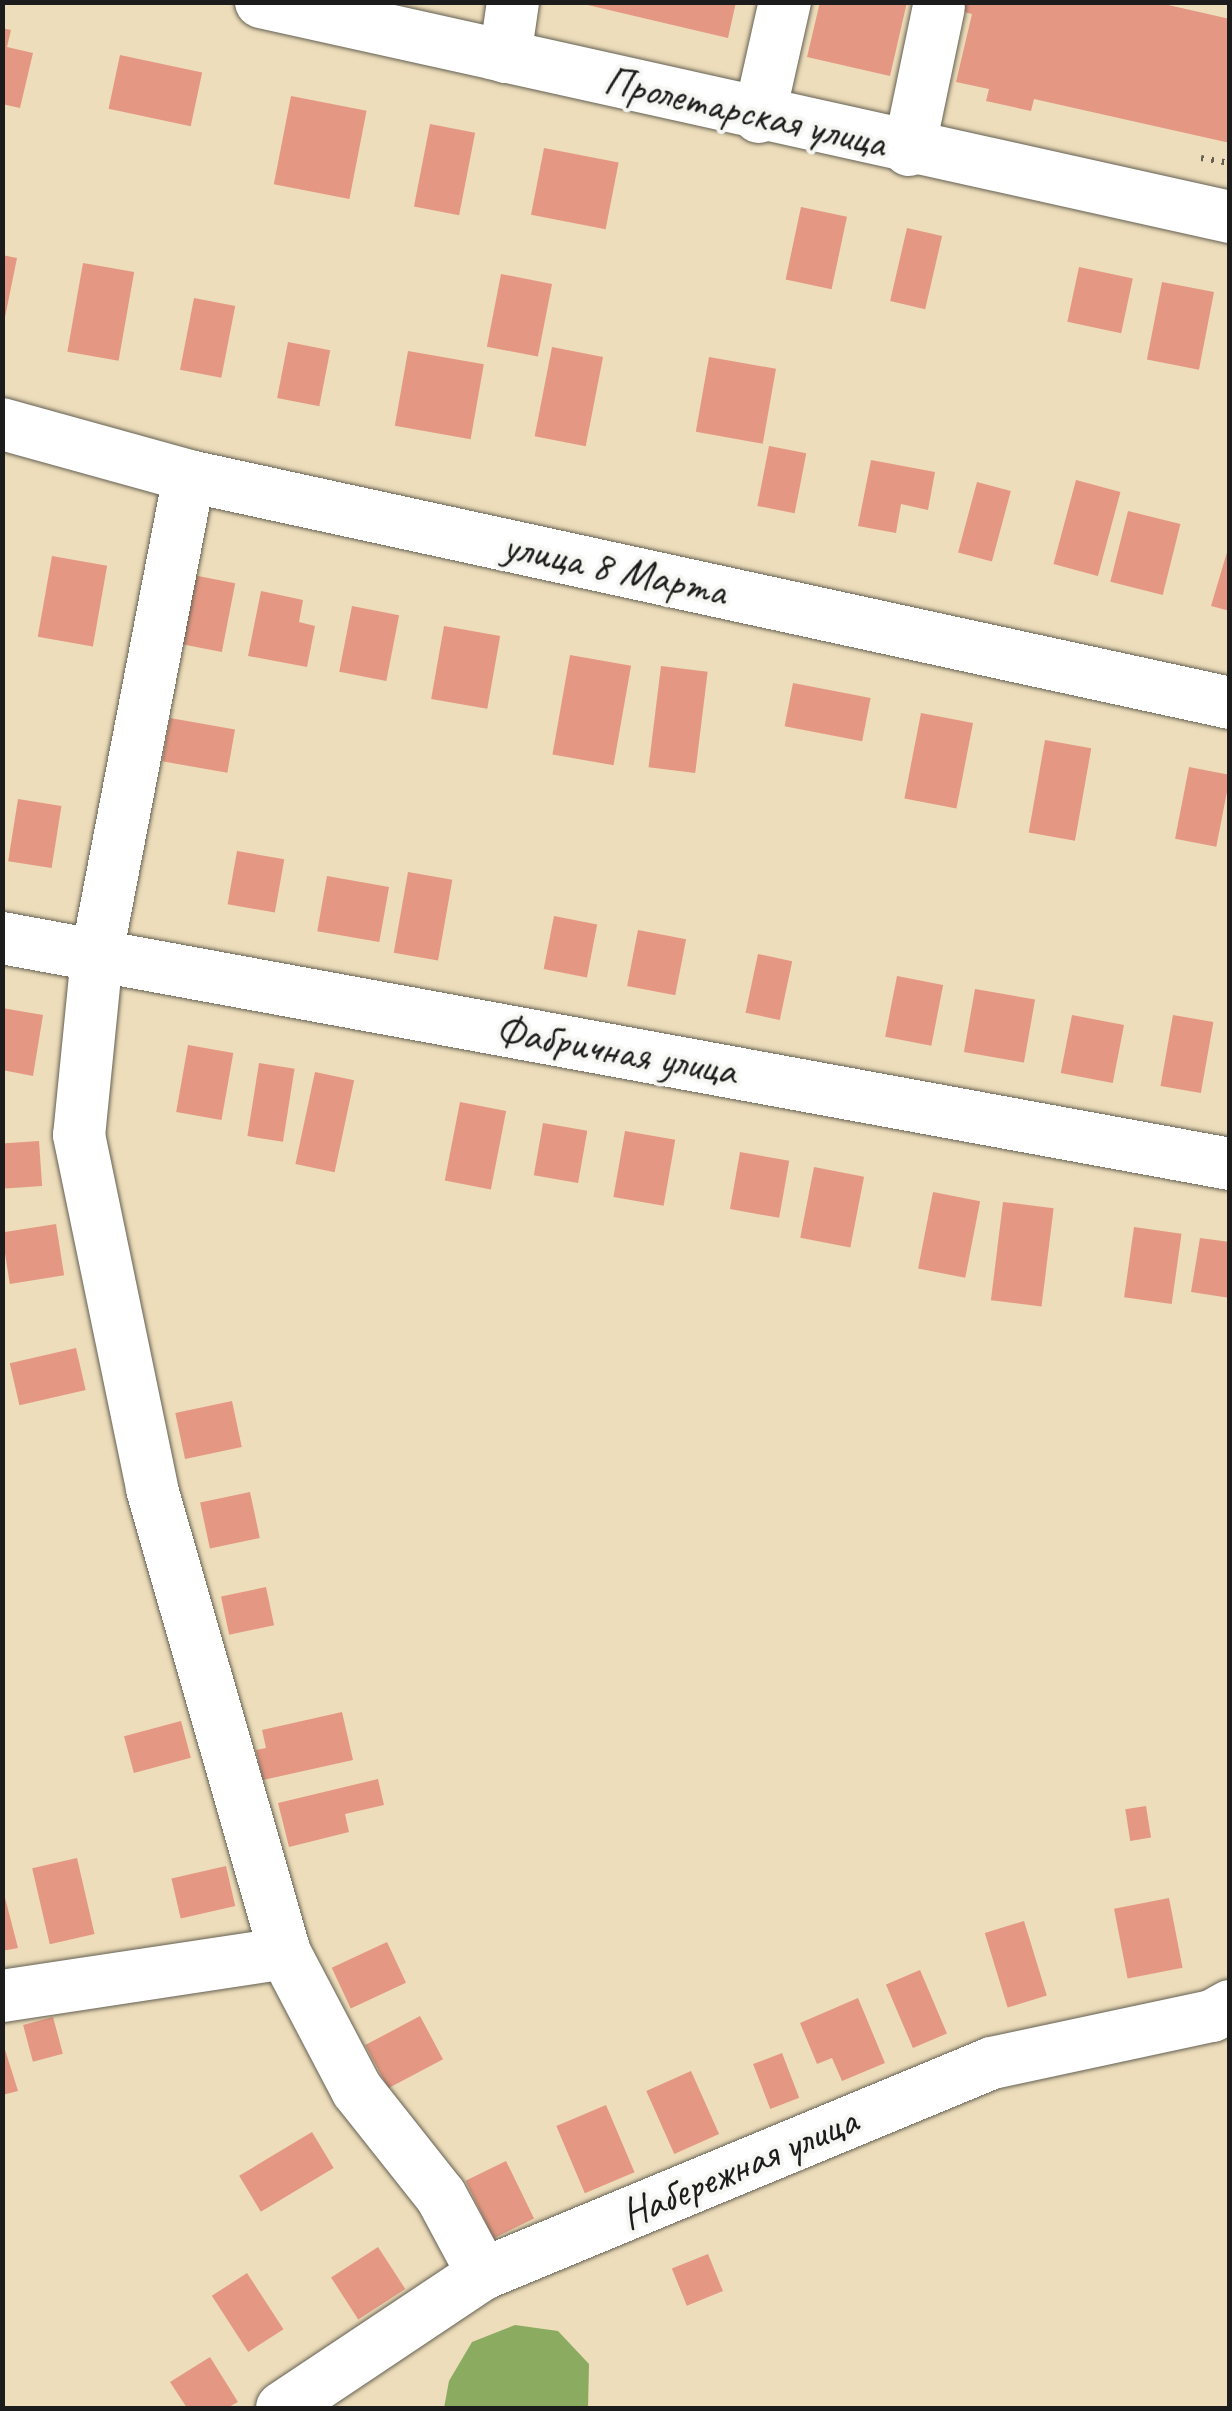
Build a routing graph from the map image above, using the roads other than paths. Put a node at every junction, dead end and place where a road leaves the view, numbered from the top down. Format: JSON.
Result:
{"nodes":[{"id":1,"x":261,"y":2,"type":"edge"},
{"id":2,"x":513,"y":2,"type":"edge"},
{"id":3,"x":785,"y":2,"type":"edge"},
{"id":4,"x":939,"y":7,"type":"dead end"},
{"id":5,"x":505,"y":57,"type":"junction"},
{"id":6,"x":758,"y":117,"type":"junction"},
{"id":7,"x":909,"y":150,"type":"junction"},
{"id":8,"x":1230,"y":217,"type":"edge"},
{"id":9,"x":2,"y":424,"type":"edge"},
{"id":10,"x":189,"y":476,"type":"junction"},
{"id":11,"x":1230,"y":703,"type":"edge"},
{"id":12,"x":2,"y":938,"type":"edge"},
{"id":13,"x":97,"y":956,"type":"junction"},
{"id":14,"x":1230,"y":1164,"type":"edge"},
{"id":15,"x":284,"y":1953,"type":"junction"},
{"id":16,"x":2,"y":1996,"type":"edge"},
{"id":17,"x":1230,"y":2006,"type":"edge"},
{"id":18,"x":482,"y":2274,"type":"junction"},
{"id":19,"x":282,"y":2408,"type":"edge"}],
"edges":[{"from":1,"to":5,"type":"street","name":"Пролетарская улица"},
{"from":2,"to":5,"type":"street"},
{"from":3,"to":6,"type":"street"},
{"from":4,"to":7,"type":"street"},
{"from":5,"to":6,"type":"street","name":"Пролетарская улица"},
{"from":6,"to":7,"type":"street","name":"Пролетарская улица"},
{"from":7,"to":8,"type":"street","name":"Пролетарская улица"},
{"from":9,"to":10,"type":"street","name":"улица 8 Марта"},
{"from":10,"to":11,"type":"street","name":"улица 8 Марта"},
{"from":10,"to":13,"type":"street"},
{"from":12,"to":13,"type":"street","name":"Фабричная улица"},
{"from":13,"to":14,"type":"street","name":"Фабричная улица"},
{"from":13,"to":15,"type":"street"},
{"from":15,"to":16,"type":"street"},
{"from":15,"to":18,"type":"street"},
{"from":17,"to":18,"type":"street","name":"Набережная улица"},
{"from":18,"to":19,"type":"street","name":"Набережная улица"}]}
